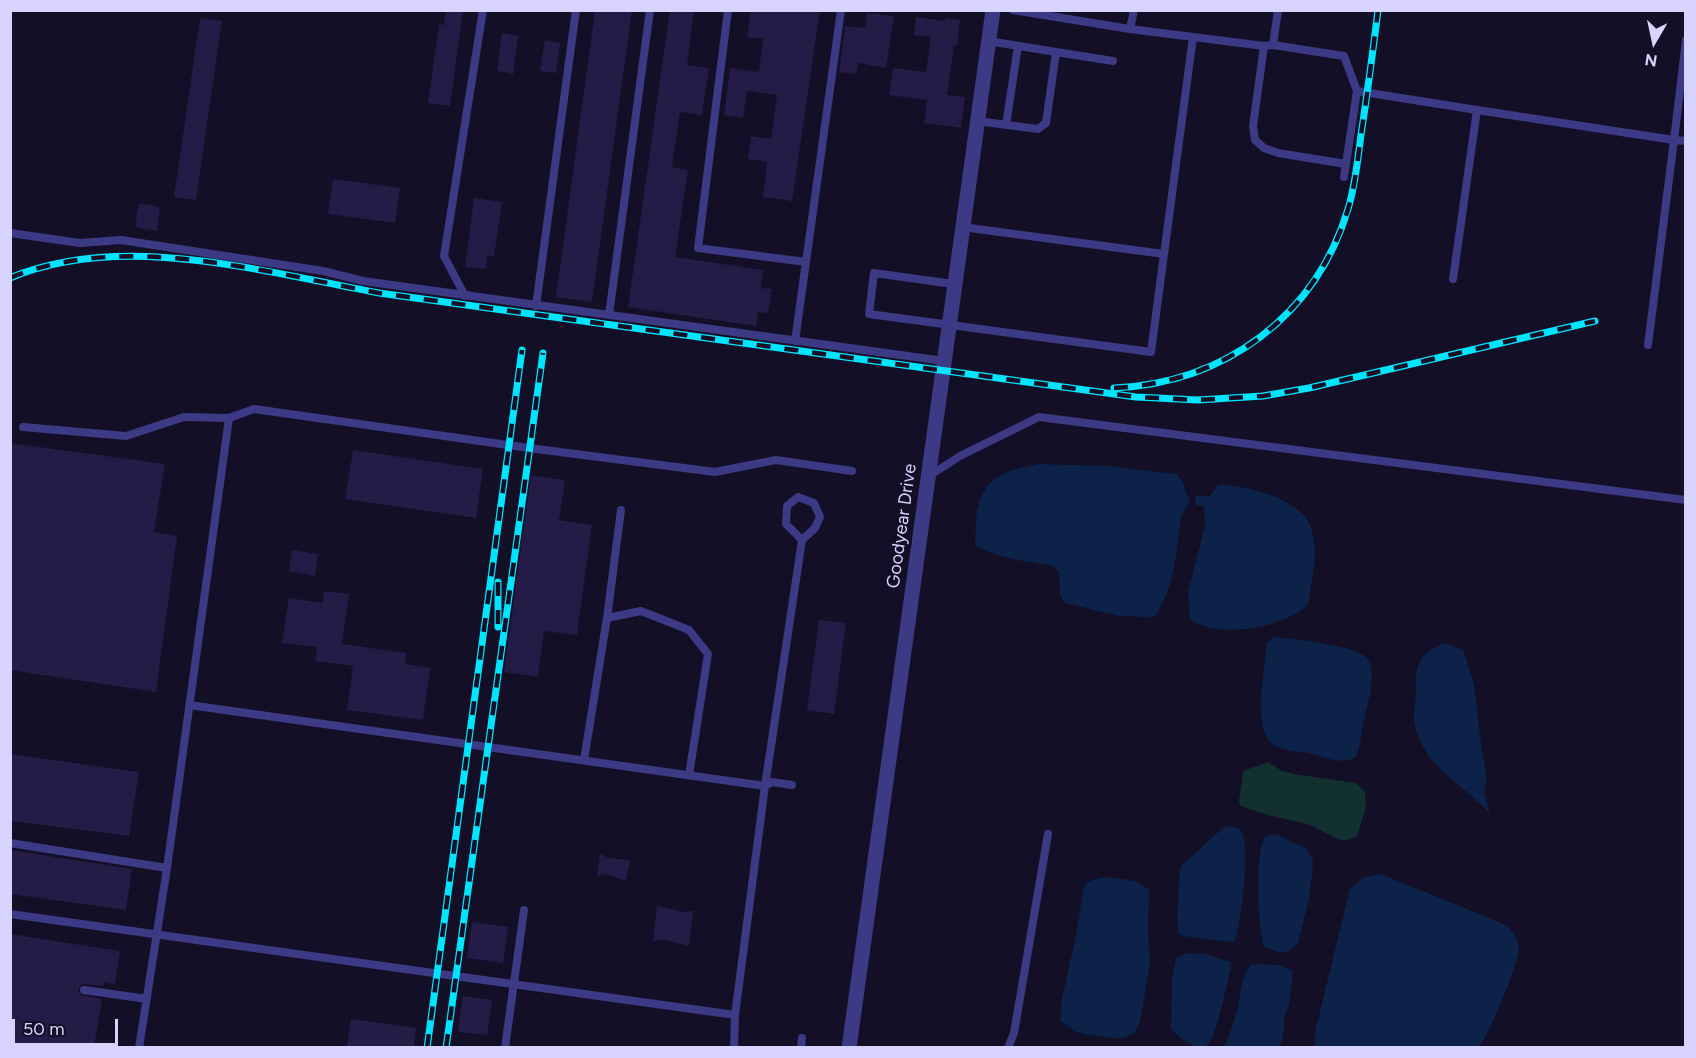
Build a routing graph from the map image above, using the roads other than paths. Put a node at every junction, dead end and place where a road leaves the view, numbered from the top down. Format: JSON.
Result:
{"nodes":[{"id":1,"x":483,"y":10,"type":"edge"},
{"id":2,"x":576,"y":10,"type":"edge"},
{"id":3,"x":650,"y":10,"type":"edge"},
{"id":4,"x":728,"y":10,"type":"edge"},
{"id":5,"x":841,"y":10,"type":"edge"},
{"id":6,"x":993,"y":10,"type":"edge"},
{"id":7,"x":1013,"y":10,"type":"edge"},
{"id":8,"x":1134,"y":10,"type":"edge"},
{"id":9,"x":1278,"y":10,"type":"edge"},
{"id":10,"x":1130,"y":29,"type":"junction"},
{"id":11,"x":1193,"y":37,"type":"junction"},
{"id":12,"x":1686,"y":40,"type":"edge"},
{"id":13,"x":988,"y":42,"type":"junction"},
{"id":14,"x":1018,"y":46,"type":"junction"},
{"id":15,"x":1268,"y":46,"type":"junction"},
{"id":16,"x":1056,"y":52,"type":"junction"},
{"id":17,"x":1113,"y":61,"type":"dead end"},
{"id":18,"x":1357,"y":90,"type":"junction"},
{"id":19,"x":1477,"y":110,"type":"junction"},
{"id":20,"x":977,"y":122,"type":"junction"},
{"id":21,"x":1006,"y":125,"type":"junction"},
{"id":22,"x":1674,"y":140,"type":"junction"},
{"id":23,"x":1686,"y":141,"type":"edge"},
{"id":24,"x":1346,"y":164,"type":"junction"},
{"id":25,"x":1344,"y":177,"type":"dead end"},
{"id":26,"x":962,"y":227,"type":"junction"},
{"id":27,"x":10,"y":232,"type":"edge"},
{"id":28,"x":1164,"y":254,"type":"junction"},
{"id":29,"x":806,"y":262,"type":"junction"},
{"id":30,"x":1453,"y":279,"type":"dead end"},
{"id":31,"x":953,"y":284,"type":"junction"},
{"id":32,"x":465,"y":296,"type":"junction"},
{"id":33,"x":536,"y":306,"type":"junction"},
{"id":34,"x":609,"y":315,"type":"junction"},
{"id":35,"x":948,"y":324,"type":"junction"},
{"id":36,"x":795,"y":341,"type":"junction"},
{"id":37,"x":1648,"y":345,"type":"dead end"},
{"id":38,"x":944,"y":361,"type":"junction"},
{"id":39,"x":229,"y":418,"type":"junction"},
{"id":40,"x":23,"y":427,"type":"dead end"},
{"id":41,"x":852,"y":471,"type":"dead end"},
{"id":42,"x":929,"y":476,"type":"junction"},
{"id":43,"x":1686,"y":500,"type":"edge"},
{"id":44,"x":621,"y":510,"type":"dead end"},
{"id":45,"x":802,"y":540,"type":"junction"},
{"id":46,"x":607,"y":618,"type":"junction"},
{"id":47,"x":189,"y":705,"type":"junction"},
{"id":48,"x":584,"y":760,"type":"junction"},
{"id":49,"x":689,"y":775,"type":"junction"},
{"id":50,"x":792,"y":785,"type":"dead end"},
{"id":51,"x":765,"y":786,"type":"junction"},
{"id":52,"x":1048,"y":834,"type":"dead end"},
{"id":53,"x":10,"y":843,"type":"edge"},
{"id":54,"x":167,"y":868,"type":"junction"},
{"id":55,"x":524,"y":910,"type":"dead end"},
{"id":56,"x":10,"y":914,"type":"edge"},
{"id":57,"x":156,"y":933,"type":"junction"},
{"id":58,"x":513,"y":984,"type":"junction"},
{"id":59,"x":84,"y":990,"type":"dead end"},
{"id":60,"x":147,"y":999,"type":"junction"},
{"id":61,"x":735,"y":1015,"type":"junction"},
{"id":62,"x":802,"y":1038,"type":"dead end"},
{"id":63,"x":140,"y":1047,"type":"edge"},
{"id":64,"x":505,"y":1047,"type":"edge"},
{"id":65,"x":734,"y":1047,"type":"edge"},
{"id":66,"x":801,"y":1047,"type":"edge"},
{"id":67,"x":849,"y":1047,"type":"edge"},
{"id":68,"x":1008,"y":1047,"type":"edge"}],
"edges":[{"from":1,"to":32,"type":"lane"},
{"from":2,"to":33,"type":"lane"},
{"from":3,"to":34,"type":"lane"},
{"from":4,"to":29,"type":"lane"},
{"from":5,"to":29,"type":"lane"},
{"from":6,"to":13,"type":"street","name":"Goodyear Drive"},
{"from":7,"to":10,"type":"lane"},
{"from":8,"to":10,"type":"lane"},
{"from":9,"to":15,"type":"lane"},
{"from":10,"to":11,"type":"lane"},
{"from":11,"to":15,"type":"lane"},
{"from":11,"to":28,"type":"lane"},
{"from":12,"to":22,"type":"lane"},
{"from":13,"to":14,"type":"lane"},
{"from":13,"to":20,"type":"street","name":"Goodyear Drive"},
{"from":14,"to":16,"type":"lane"},
{"from":14,"to":21,"type":"lane"},
{"from":15,"to":18,"type":"lane"},
{"from":15,"to":24,"type":"lane"},
{"from":16,"to":17,"type":"lane"},
{"from":16,"to":21,"type":"lane"},
{"from":18,"to":19,"type":"lane"},
{"from":18,"to":24,"type":"lane"},
{"from":19,"to":22,"type":"lane"},
{"from":19,"to":30,"type":"lane"},
{"from":20,"to":21,"type":"lane"},
{"from":20,"to":26,"type":"street","name":"Goodyear Drive"},
{"from":22,"to":23,"type":"lane"},
{"from":22,"to":37,"type":"lane"},
{"from":24,"to":25,"type":"lane"},
{"from":26,"to":28,"type":"lane"},
{"from":26,"to":31,"type":"street","name":"Goodyear Drive"},
{"from":27,"to":32,"type":"lane"},
{"from":28,"to":35,"type":"lane"},
{"from":29,"to":36,"type":"lane"},
{"from":31,"to":35,"type":"street","name":"Goodyear Drive"},
{"from":31,"to":35,"type":"lane"},
{"from":32,"to":33,"type":"lane"},
{"from":33,"to":34,"type":"lane"},
{"from":34,"to":36,"type":"lane"},
{"from":35,"to":38,"type":"street","name":"Goodyear Drive"},
{"from":36,"to":38,"type":"lane"},
{"from":38,"to":42,"type":"street","name":"Goodyear Drive"},
{"from":39,"to":40,"type":"lane"},
{"from":39,"to":41,"type":"lane"},
{"from":39,"to":47,"type":"lane"},
{"from":42,"to":43,"type":"lane"},
{"from":42,"to":67,"type":"street","name":"Goodyear Drive"},
{"from":44,"to":46,"type":"lane"},
{"from":45,"to":45,"type":"lane"},
{"from":45,"to":51,"type":"lane"},
{"from":46,"to":48,"type":"lane"},
{"from":46,"to":49,"type":"lane"},
{"from":47,"to":48,"type":"lane"},
{"from":47,"to":54,"type":"lane"},
{"from":48,"to":49,"type":"lane"},
{"from":49,"to":51,"type":"lane"},
{"from":50,"to":51,"type":"lane"},
{"from":51,"to":61,"type":"lane"},
{"from":52,"to":68,"type":"lane"},
{"from":53,"to":54,"type":"lane"},
{"from":54,"to":57,"type":"lane"},
{"from":55,"to":58,"type":"lane"},
{"from":56,"to":57,"type":"lane"},
{"from":57,"to":58,"type":"lane"},
{"from":57,"to":60,"type":"lane"},
{"from":58,"to":61,"type":"lane"},
{"from":58,"to":64,"type":"lane"},
{"from":59,"to":60,"type":"lane"},
{"from":60,"to":63,"type":"lane"},
{"from":61,"to":65,"type":"lane"},
{"from":62,"to":66,"type":"lane"}]}
